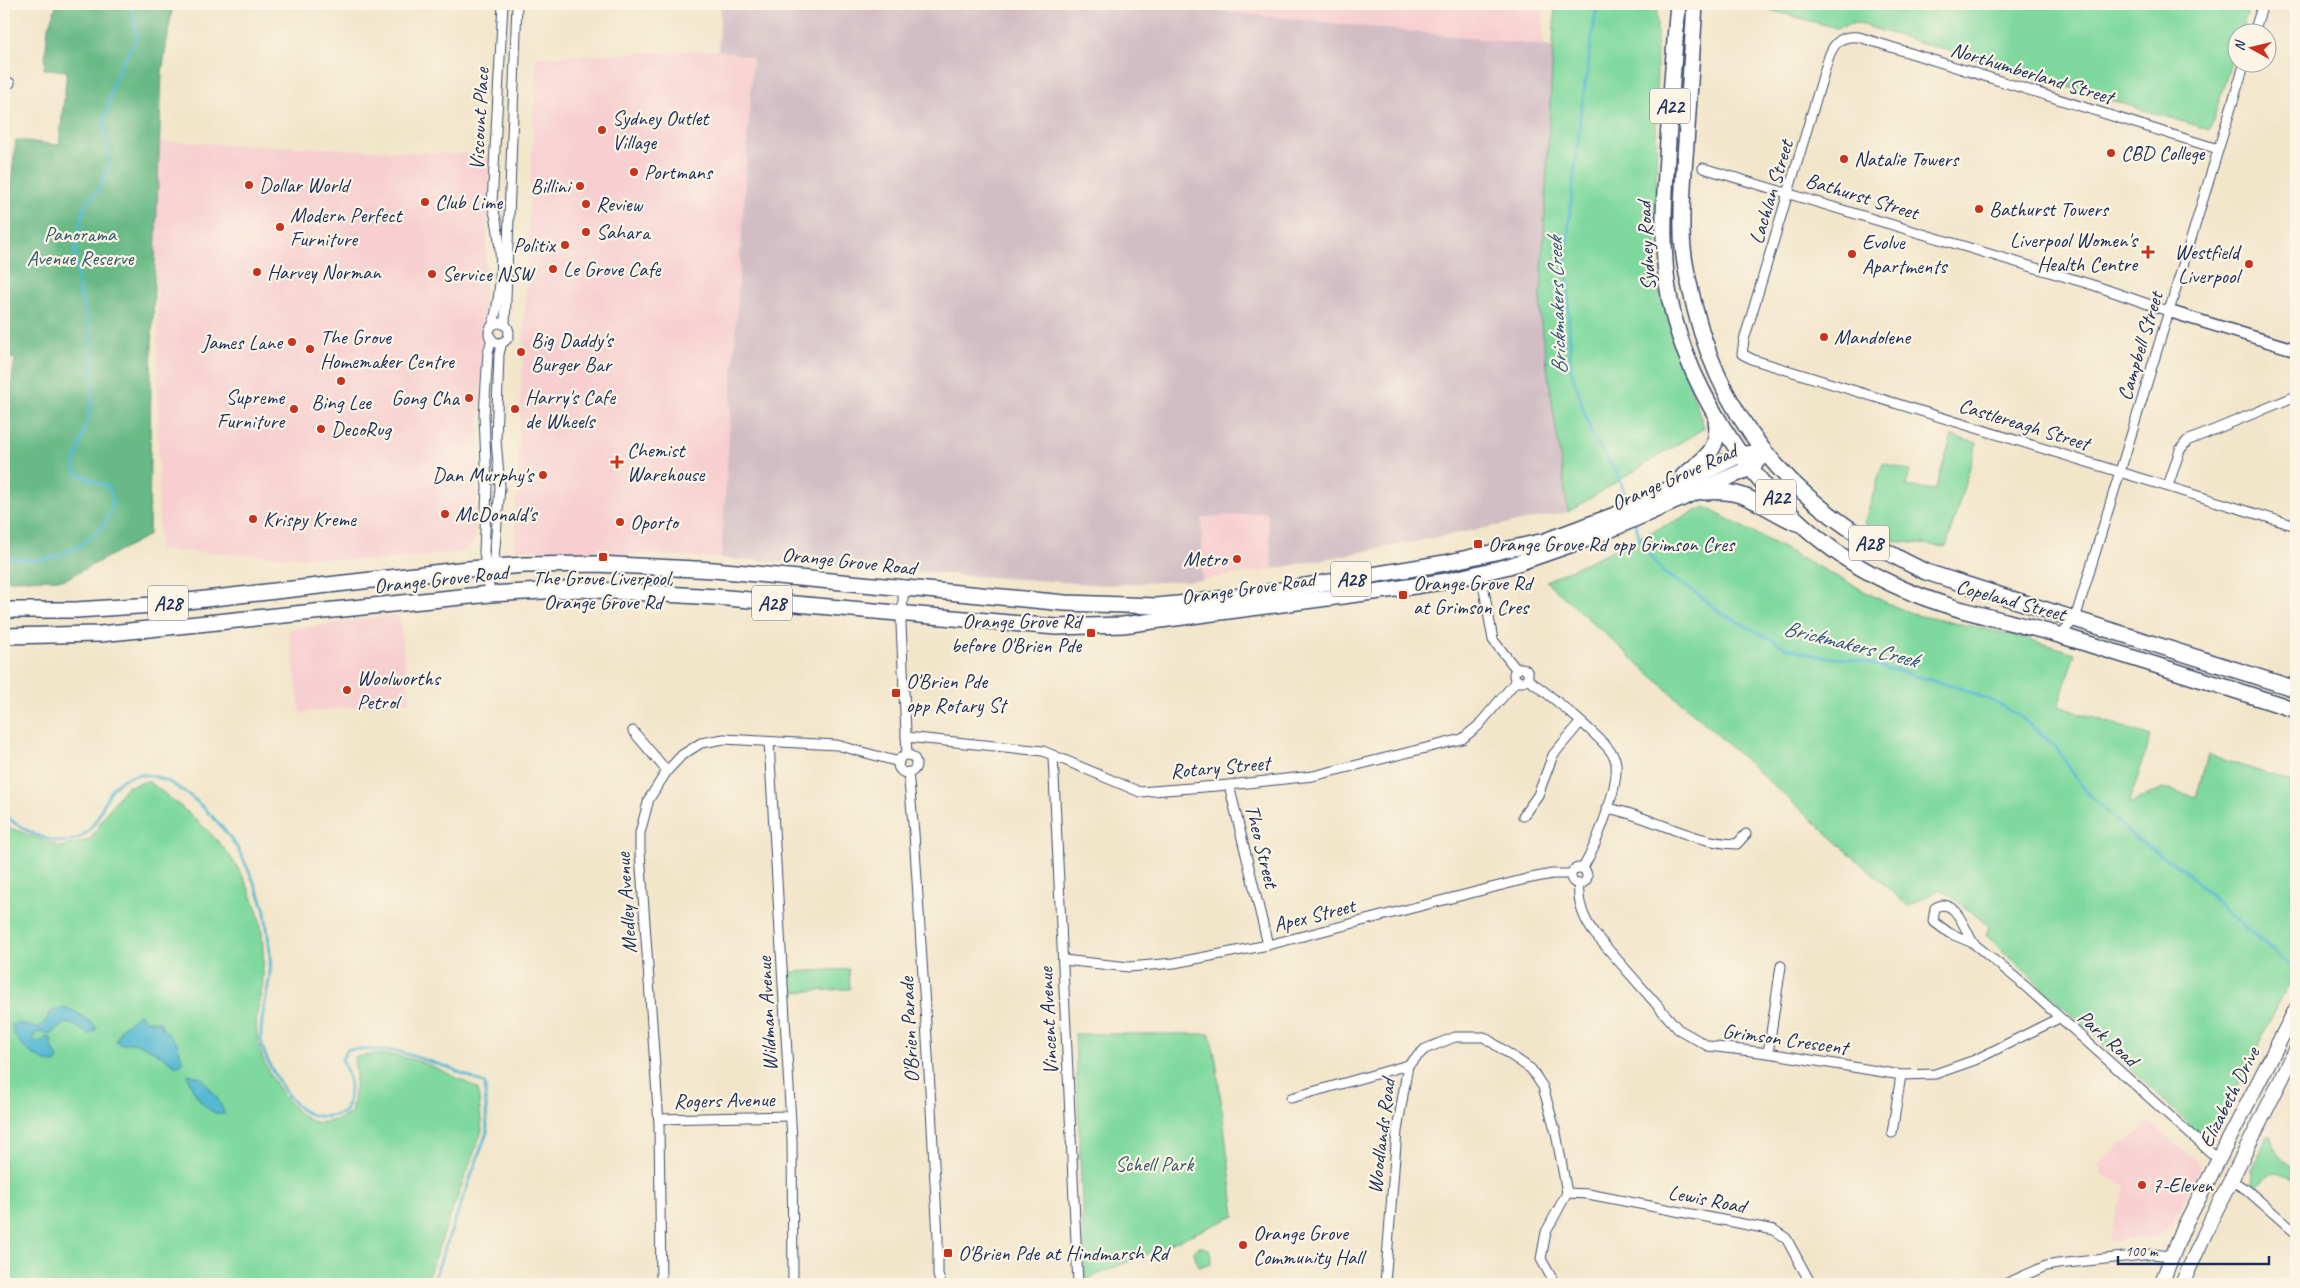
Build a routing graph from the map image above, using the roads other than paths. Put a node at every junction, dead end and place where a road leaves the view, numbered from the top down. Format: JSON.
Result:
{"nodes":[{"id":1,"x":503,"y":4,"type":"edge"},
{"id":2,"x":517,"y":4,"type":"edge"},
{"id":3,"x":1678,"y":4,"type":"edge"},
{"id":4,"x":1695,"y":4,"type":"edge"},
{"id":5,"x":2263,"y":4,"type":"edge"},
{"id":6,"x":2257,"y":22,"type":"edge"},
{"id":7,"x":1836,"y":42,"type":"joint"},
{"id":8,"x":2242,"y":72,"type":"edge"},
{"id":9,"x":2218,"y":149,"type":"junction"},
{"id":10,"x":1703,"y":168,"type":"dead end"},
{"id":11,"x":1789,"y":193,"type":"junction"},
{"id":12,"x":2168,"y":311,"type":"junction"},
{"id":13,"x":494,"y":325,"type":"junction"},
{"id":14,"x":505,"y":325,"type":"junction"},
{"id":15,"x":497,"y":341,"type":"junction"},
{"id":16,"x":2296,"y":350,"type":"edge"},
{"id":17,"x":1742,"y":354,"type":"joint"},
{"id":18,"x":2296,"y":395,"type":"edge"},
{"id":19,"x":1715,"y":415,"type":"junction"},
{"id":20,"x":1764,"y":452,"type":"junction"},
{"id":21,"x":1742,"y":454,"type":"junction"},
{"id":22,"x":1752,"y":467,"type":"junction"},
{"id":23,"x":2120,"y":472,"type":"junction"},
{"id":24,"x":2168,"y":486,"type":"junction"},
{"id":25,"x":1662,"y":493,"type":"junction"},
{"id":26,"x":1694,"y":493,"type":"junction"},
{"id":27,"x":1642,"y":509,"type":"junction"},
{"id":28,"x":1618,"y":520,"type":"junction"},
{"id":29,"x":1803,"y":526,"type":"junction"},
{"id":30,"x":2296,"y":526,"type":"edge"},
{"id":31,"x":490,"y":567,"type":"junction"},
{"id":32,"x":1481,"y":573,"type":"junction"},
{"id":33,"x":904,"y":588,"type":"junction"},
{"id":34,"x":490,"y":594,"type":"junction"},
{"id":35,"x":4,"y":610,"type":"edge"},
{"id":36,"x":901,"y":614,"type":"junction"},
{"id":37,"x":2075,"y":618,"type":"junction"},
{"id":38,"x":2060,"y":635,"type":"junction"},
{"id":39,"x":4,"y":636,"type":"edge"},
{"id":40,"x":1518,"y":670,"type":"junction"},
{"id":41,"x":1527,"y":679,"type":"junction"},
{"id":42,"x":1517,"y":680,"type":"junction"},
{"id":43,"x":2296,"y":689,"type":"edge"},
{"id":44,"x":2296,"y":710,"type":"edge"},
{"id":45,"x":1580,"y":723,"type":"junction"},
{"id":46,"x":633,"y":731,"type":"dead end"},
{"id":47,"x":906,"y":737,"type":"junction"},
{"id":48,"x":769,"y":742,"type":"junction"},
{"id":49,"x":907,"y":755,"type":"junction"},
{"id":50,"x":1053,"y":756,"type":"junction"},
{"id":51,"x":899,"y":762,"type":"junction"},
{"id":52,"x":667,"y":771,"type":"junction"},
{"id":53,"x":908,"y":772,"type":"junction"},
{"id":54,"x":1229,"y":785,"type":"junction"},
{"id":55,"x":1607,"y":808,"type":"junction"},
{"id":56,"x":1523,"y":816,"type":"dead end"},
{"id":57,"x":1746,"y":834,"type":"dead end"},
{"id":58,"x":1583,"y":868,"type":"junction"},
{"id":59,"x":1572,"y":874,"type":"junction"},
{"id":60,"x":1578,"y":884,"type":"junction"},
{"id":61,"x":1972,"y":942,"type":"junction"},
{"id":62,"x":1268,"y":945,"type":"junction"},
{"id":63,"x":1063,"y":960,"type":"junction"},
{"id":64,"x":1781,"y":966,"type":"dead end"},
{"id":65,"x":2296,"y":1009,"type":"edge"},
{"id":66,"x":2059,"y":1018,"type":"junction"},
{"id":67,"x":2276,"y":1048,"type":"junction"},
{"id":68,"x":1768,"y":1053,"type":"junction"},
{"id":69,"x":2295,"y":1057,"type":"edge"},
{"id":70,"x":1408,"y":1065,"type":"junction"},
{"id":71,"x":1901,"y":1075,"type":"junction"},
{"id":72,"x":1291,"y":1098,"type":"dead end"},
{"id":73,"x":790,"y":1116,"type":"junction"},
{"id":74,"x":659,"y":1119,"type":"junction"},
{"id":75,"x":1892,"y":1133,"type":"dead end"},
{"id":76,"x":2219,"y":1160,"type":"junction"},
{"id":77,"x":2232,"y":1181,"type":"junction"},
{"id":78,"x":1567,"y":1194,"type":"junction"},
{"id":79,"x":2189,"y":1218,"type":"junction"},
{"id":80,"x":2296,"y":1233,"type":"edge"},
{"id":81,"x":2172,"y":1256,"type":"junction"},
{"id":82,"x":2191,"y":1262,"type":"junction"},
{"id":83,"x":661,"y":1284,"type":"edge"},
{"id":84,"x":794,"y":1284,"type":"edge"},
{"id":85,"x":941,"y":1284,"type":"edge"},
{"id":86,"x":1078,"y":1284,"type":"edge"},
{"id":87,"x":1385,"y":1284,"type":"edge"},
{"id":88,"x":1555,"y":1284,"type":"edge"},
{"id":89,"x":1811,"y":1284,"type":"edge"},
{"id":90,"x":2005,"y":1284,"type":"edge"},
{"id":91,"x":2161,"y":1284,"type":"edge"},
{"id":92,"x":2182,"y":1284,"type":"edge"}],
"edges":[{"from":1,"to":13,"type":"street","name":"Viscount Place"},
{"from":2,"to":14,"type":"street","name":"Viscount Place"},
{"from":3,"to":19,"type":"highway","name":"Sydney Road","number":"A22"},
{"from":4,"to":20,"type":"highway","name":"Sydney Road","number":"A22"},
{"from":5,"to":6,"type":"street"},
{"from":7,"to":9,"type":"street","name":"Northumberland Street"},
{"from":7,"to":11,"type":"street","name":"Lachlan Street"},
{"from":8,"to":9,"type":"street","name":"Campbell Street"},
{"from":9,"to":12,"type":"street","name":"Campbell Street"},
{"from":10,"to":11,"type":"street","name":"Bathurst Street"},
{"from":11,"to":12,"type":"street","name":"Bathurst Street"},
{"from":11,"to":17,"type":"street","name":"Lachlan Street"},
{"from":12,"to":16,"type":"street","name":"Bathurst Street"},
{"from":12,"to":23,"type":"street","name":"Campbell Street"},
{"from":13,"to":14,"type":"street"},
{"from":13,"to":15,"type":"street"},
{"from":14,"to":15,"type":"street"},
{"from":15,"to":31,"type":"street"},
{"from":17,"to":23,"type":"street","name":"Castlereagh Street"},
{"from":18,"to":24,"type":"street"},
{"from":19,"to":21,"type":"highway","name":"Sydney Road","number":"A22"},
{"from":19,"to":25,"type":"highway"},
{"from":20,"to":21,"type":"highway","name":"Orange Grove Road","number":"A28"},
{"from":20,"to":22,"type":"highway","name":"Orange Grove Road"},
{"from":20,"to":37,"type":"highway","name":"Copeland Street","number":"A28"},
{"from":21,"to":22,"type":"highway","name":"Sydney Road","number":"A22"},
{"from":21,"to":25,"type":"highway","name":"Orange Grove Road","number":"A28"},
{"from":22,"to":26,"type":"highway","name":"Orange Grove Road"},
{"from":22,"to":29,"type":"highway","name":"Copeland Street","number":"A22"},
{"from":23,"to":24,"type":"street","name":"Castlereagh Street"},
{"from":23,"to":37,"type":"street","name":"Campbell Street"},
{"from":24,"to":30,"type":"street","name":"Castlereagh Street"},
{"from":25,"to":27,"type":"highway","name":"Orange Grove Road","number":"A28"},
{"from":26,"to":27,"type":"highway","name":"Orange Grove Road","number":"A28"},
{"from":26,"to":29,"type":"highway","number":"A28"},
{"from":27,"to":28,"type":"highway","name":"Orange Grove Road","number":"A28"},
{"from":28,"to":32,"type":"highway","name":"Orange Grove Road","number":"A28"},
{"from":28,"to":33,"type":"highway","name":"Orange Grove Road","number":"A28"},
{"from":29,"to":38,"type":"highway","name":"Copeland Street","number":"A28"},
{"from":31,"to":33,"type":"highway","name":"Orange Grove Road","number":"A28"},
{"from":31,"to":34,"type":"street"},
{"from":31,"to":35,"type":"highway","name":"Orange Grove Road","number":"A28"},
{"from":32,"to":36,"type":"highway","name":"Orange Grove Road","number":"A28"},
{"from":32,"to":40,"type":"street"},
{"from":33,"to":36,"type":"street"},
{"from":34,"to":36,"type":"highway","name":"Orange Grove Road","number":"A28"},
{"from":34,"to":39,"type":"highway","name":"Orange Grove Road","number":"A28"},
{"from":36,"to":47,"type":"street"},
{"from":37,"to":38,"type":"street","name":"Campbell Street"},
{"from":37,"to":43,"type":"highway","name":"Copeland Street","number":"A28"},
{"from":38,"to":44,"type":"highway","name":"Copeland Street","number":"A28"},
{"from":40,"to":41,"type":"street"},
{"from":40,"to":42,"type":"street"},
{"from":41,"to":42,"type":"street"},
{"from":41,"to":45,"type":"street"},
{"from":42,"to":54,"type":"street","name":"Rotary Street"},
{"from":45,"to":55,"type":"street"},
{"from":45,"to":56,"type":"street"},
{"from":46,"to":52,"type":"street"},
{"from":47,"to":49,"type":"street"},
{"from":47,"to":50,"type":"street","name":"Rotary Street"},
{"from":48,"to":51,"type":"street","name":"Medley Avenue"},
{"from":48,"to":52,"type":"street","name":"Medley Avenue"},
{"from":48,"to":73,"type":"street","name":"Wildman Avenue"},
{"from":49,"to":51,"type":"street"},
{"from":49,"to":53,"type":"street"},
{"from":50,"to":54,"type":"street","name":"Rotary Street"},
{"from":50,"to":63,"type":"street","name":"Vincent Avenue"},
{"from":51,"to":53,"type":"street"},
{"from":52,"to":74,"type":"street","name":"Medley Avenue"},
{"from":53,"to":85,"type":"street","name":"O'Brien Parade"},
{"from":54,"to":62,"type":"street","name":"Theo Street"},
{"from":55,"to":57,"type":"street"},
{"from":55,"to":58,"type":"street"},
{"from":58,"to":59,"type":"street"},
{"from":58,"to":60,"type":"street"},
{"from":59,"to":60,"type":"street"},
{"from":59,"to":62,"type":"street","name":"Apex Street"},
{"from":60,"to":68,"type":"street","name":"Grimson Crescent"},
{"from":61,"to":61,"type":"street","name":"Park Road"},
{"from":61,"to":66,"type":"street","name":"Park Road"},
{"from":62,"to":63,"type":"street","name":"Apex Street"},
{"from":63,"to":86,"type":"street","name":"Vincent Avenue"},
{"from":64,"to":68,"type":"street"},
{"from":65,"to":67,"type":"main road","name":"Elizabeth Drive"},
{"from":66,"to":71,"type":"street","name":"Grimson Crescent"},
{"from":66,"to":76,"type":"street","name":"Park Road"},
{"from":67,"to":69,"type":"street"},
{"from":67,"to":76,"type":"main road","name":"Elizabeth Drive"},
{"from":68,"to":71,"type":"street","name":"Grimson Crescent"},
{"from":69,"to":77,"type":"main road","name":"Elizabeth Drive"},
{"from":70,"to":72,"type":"street"},
{"from":70,"to":78,"type":"street","name":"Woodlands Road"},
{"from":70,"to":87,"type":"street","name":"Woodlands Road"},
{"from":71,"to":75,"type":"street"},
{"from":73,"to":74,"type":"street","name":"Rogers Avenue"},
{"from":73,"to":84,"type":"street","name":"Wildman Avenue"},
{"from":74,"to":83,"type":"street","name":"Medley Avenue"},
{"from":76,"to":79,"type":"main road","name":"Elizabeth Drive"},
{"from":77,"to":79,"type":"main road"},
{"from":77,"to":80,"type":"street"},
{"from":77,"to":82,"type":"main road","name":"Elizabeth Drive"},
{"from":78,"to":88,"type":"street"},
{"from":78,"to":89,"type":"street","name":"Lewis Road"},
{"from":79,"to":81,"type":"main road","name":"Elizabeth Drive"},
{"from":81,"to":82,"type":"main road"},
{"from":81,"to":90,"type":"street"},
{"from":81,"to":91,"type":"main road","name":"Elizabeth Drive"},
{"from":82,"to":92,"type":"main road","name":"Elizabeth Drive"}]}
